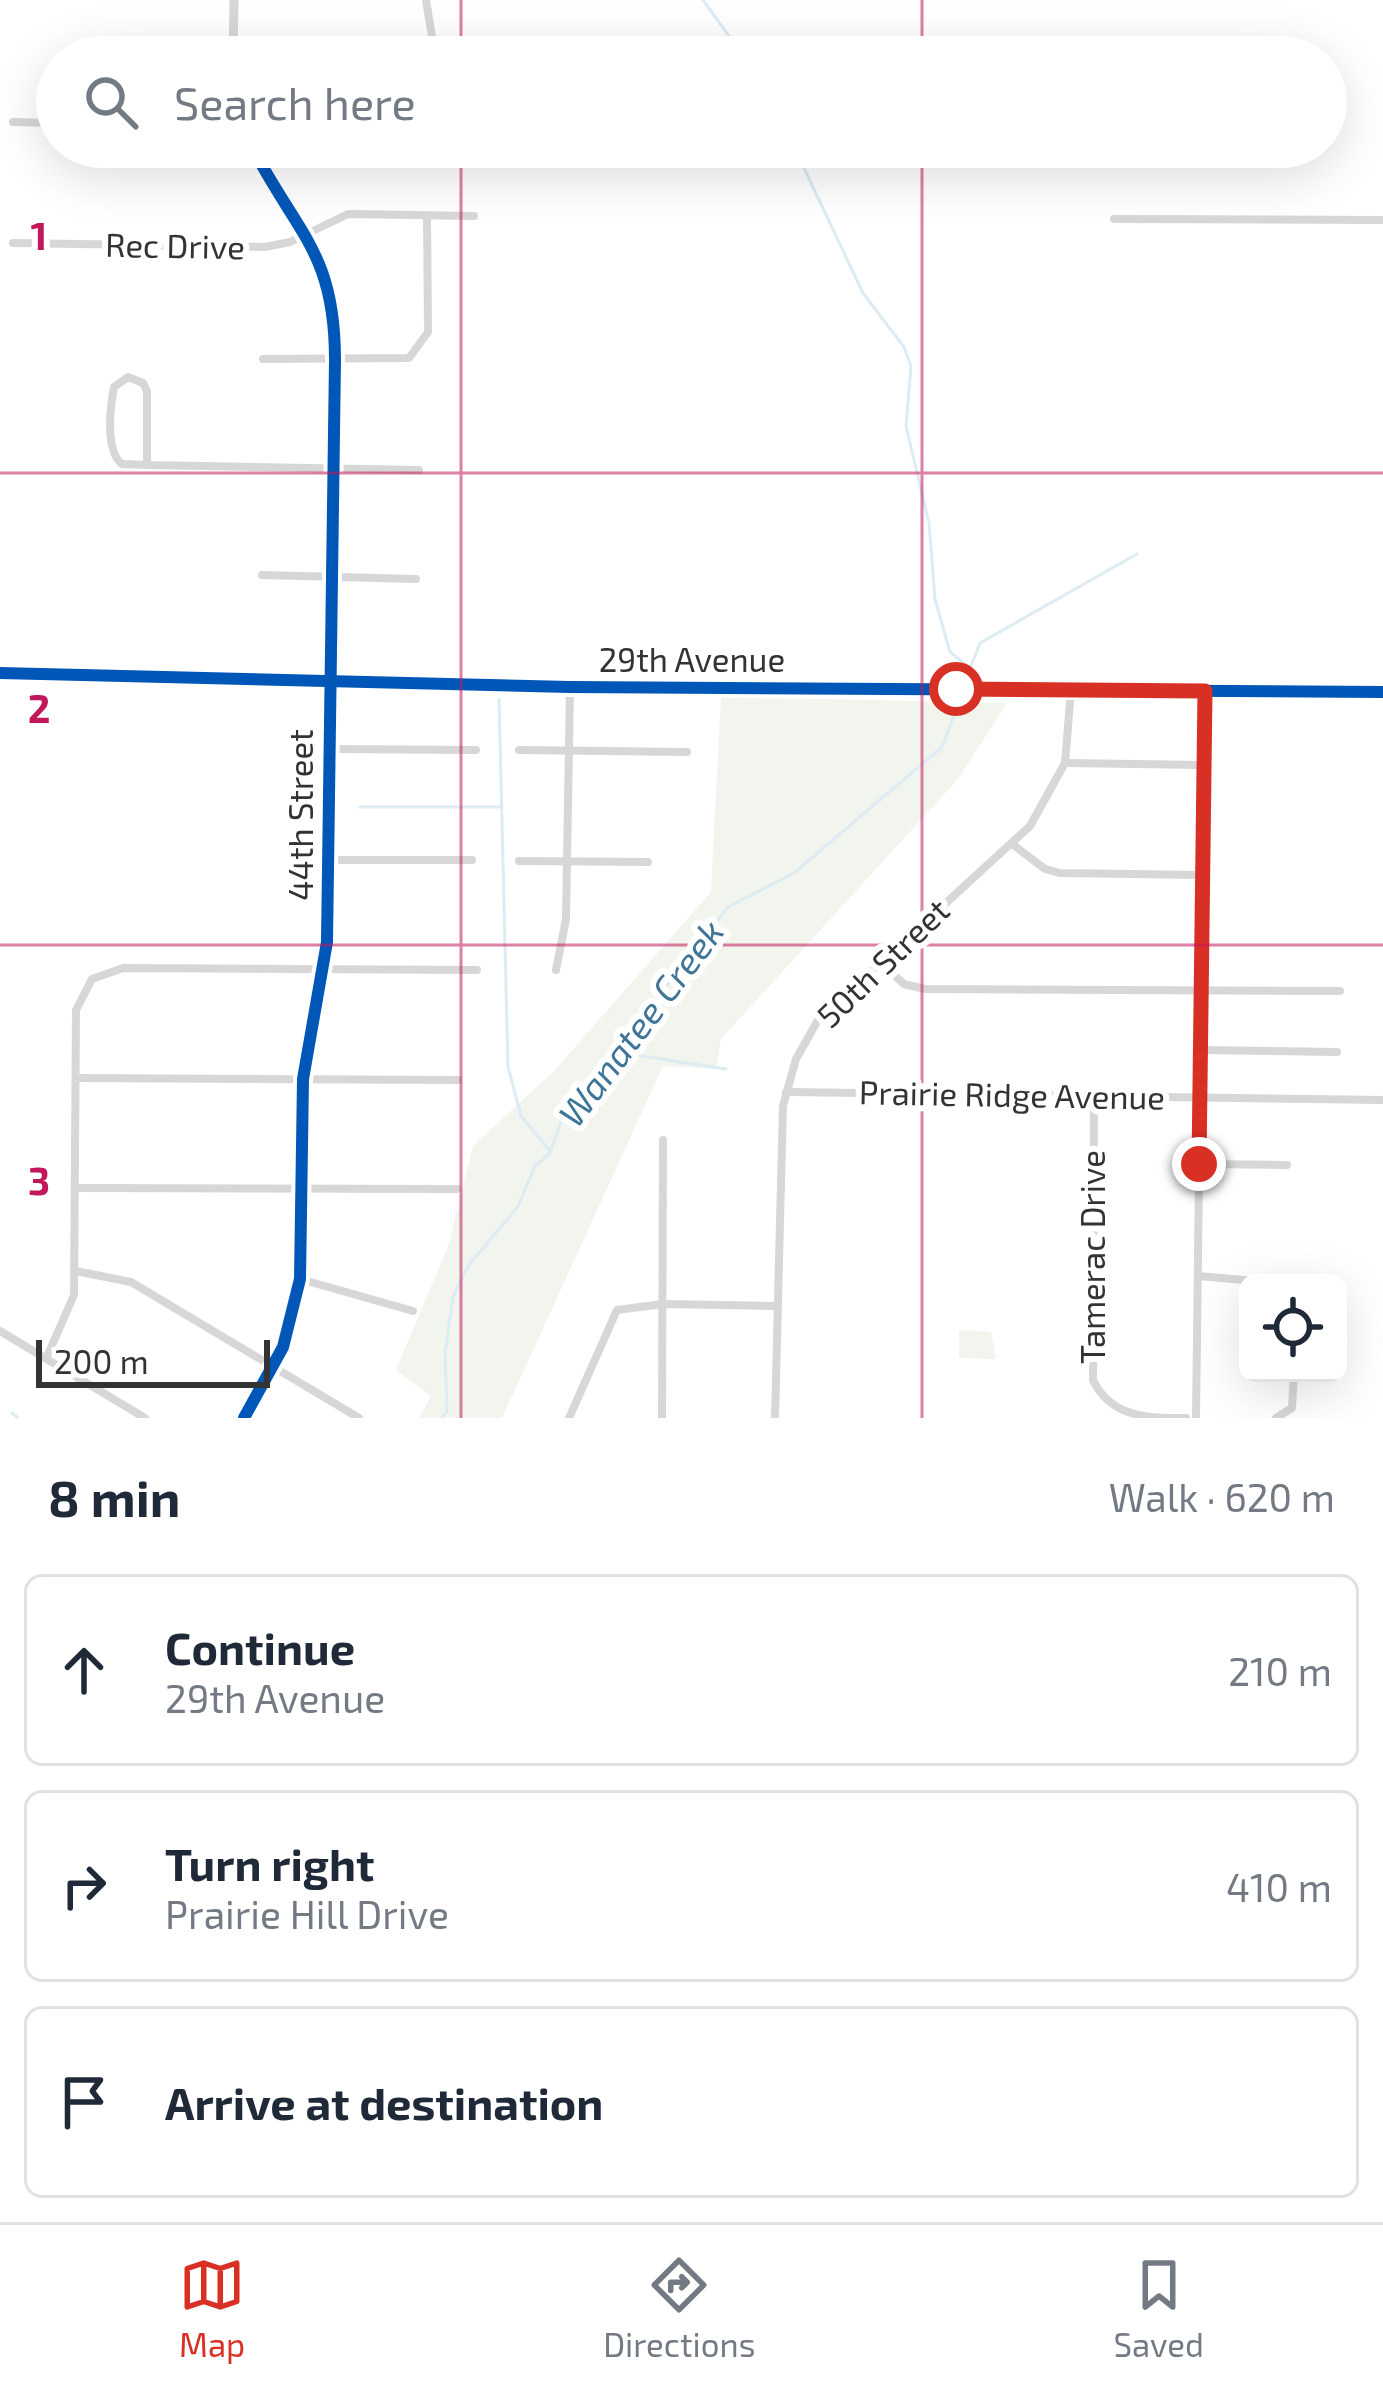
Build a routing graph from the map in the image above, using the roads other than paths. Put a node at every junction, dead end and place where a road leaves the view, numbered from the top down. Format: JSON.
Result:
{"nodes":[{"id":1,"x":234,"y":0,"type":"edge"},
{"id":2,"x":426,"y":0,"type":"edge"},
{"id":3,"x":233,"y":36,"type":"edge"},
{"id":4,"x":432,"y":36,"type":"edge"},
{"id":5,"x":13,"y":122,"type":"dead end"},
{"id":6,"x":36,"y":123,"type":"edge"},
{"id":7,"x":266,"y":168,"type":"edge"},
{"id":8,"x":427,"y":216,"type":"junction"},
{"id":9,"x":474,"y":216,"type":"dead end"},
{"id":10,"x":1114,"y":219,"type":"dead end"},
{"id":11,"x":1383,"y":220,"type":"edge"},
{"id":12,"x":307,"y":232,"type":"junction"},
{"id":13,"x":13,"y":243,"type":"dead end"},
{"id":14,"x":263,"y":359,"type":"dead end"},
{"id":15,"x":334,"y":361,"type":"junction"},
{"id":16,"x":147,"y":465,"type":"junction"},
{"id":17,"x":332,"y":469,"type":"junction"},
{"id":18,"x":419,"y":470,"type":"dead end"},
{"id":19,"x":262,"y":575,"type":"dead end"},
{"id":20,"x":331,"y":577,"type":"junction"},
{"id":21,"x":416,"y":579,"type":"dead end"},
{"id":22,"x":0,"y":673,"type":"edge"},
{"id":23,"x":329,"y":679,"type":"junction"},
{"id":24,"x":571,"y":686,"type":"junction"},
{"id":25,"x":1071,"y":690,"type":"junction"},
{"id":26,"x":1205,"y":691,"type":"junction"},
{"id":27,"x":1383,"y":692,"type":"edge"},
{"id":28,"x":328,"y":749,"type":"junction"},
{"id":29,"x":476,"y":750,"type":"dead end"},
{"id":30,"x":519,"y":751,"type":"dead end"},
{"id":31,"x":569,"y":751,"type":"junction"},
{"id":32,"x":687,"y":752,"type":"dead end"},
{"id":33,"x":1065,"y":763,"type":"junction"},
{"id":34,"x":1204,"y":765,"type":"junction"},
{"id":35,"x":1012,"y":844,"type":"junction"},
{"id":36,"x":328,"y":860,"type":"junction"},
{"id":37,"x":472,"y":860,"type":"dead end"},
{"id":38,"x":519,"y":861,"type":"dead end"},
{"id":39,"x":568,"y":861,"type":"junction"},
{"id":40,"x":648,"y":862,"type":"dead end"},
{"id":41,"x":1203,"y":875,"type":"junction"},
{"id":42,"x":880,"y":962,"type":"junction"},
{"id":43,"x":326,"y":969,"type":"junction"},
{"id":44,"x":477,"y":970,"type":"dead end"},
{"id":45,"x":556,"y":970,"type":"dead end"},
{"id":46,"x":1340,"y":991,"type":"dead end"},
{"id":47,"x":1202,"y":992,"type":"junction"},
{"id":48,"x":1201,"y":1050,"type":"junction"},
{"id":49,"x":1337,"y":1052,"type":"dead end"},
{"id":50,"x":76,"y":1078,"type":"junction"},
{"id":51,"x":303,"y":1079,"type":"junction"},
{"id":52,"x":458,"y":1080,"type":"dead end"},
{"id":53,"x":786,"y":1092,"type":"junction"},
{"id":54,"x":1094,"y":1097,"type":"junction"},
{"id":55,"x":1200,"y":1097,"type":"junction"},
{"id":56,"x":1383,"y":1100,"type":"edge"},
{"id":57,"x":663,"y":1140,"type":"dead end"},
{"id":58,"x":1199,"y":1164,"type":"junction"},
{"id":59,"x":1287,"y":1166,"type":"dead end"},
{"id":60,"x":76,"y":1187,"type":"junction"},
{"id":61,"x":302,"y":1189,"type":"junction"},
{"id":62,"x":457,"y":1190,"type":"dead end"},
{"id":63,"x":76,"y":1271,"type":"junction"},
{"id":64,"x":1198,"y":1276,"type":"junction"},
{"id":65,"x":300,"y":1279,"type":"junction"},
{"id":66,"x":1239,"y":1280,"type":"edge"},
{"id":67,"x":663,"y":1304,"type":"junction"},
{"id":68,"x":777,"y":1306,"type":"junction"},
{"id":69,"x":413,"y":1311,"type":"dead end"},
{"id":70,"x":0,"y":1331,"type":"edge"},
{"id":71,"x":46,"y":1359,"type":"junction"},
{"id":72,"x":273,"y":1366,"type":"junction"},
{"id":73,"x":1293,"y":1382,"type":"edge"},
{"id":74,"x":145,"y":1418,"type":"edge"},
{"id":75,"x":244,"y":1418,"type":"edge"},
{"id":76,"x":359,"y":1418,"type":"edge"},
{"id":77,"x":568,"y":1418,"type":"edge"},
{"id":78,"x":662,"y":1418,"type":"edge"},
{"id":79,"x":775,"y":1418,"type":"edge"},
{"id":80,"x":1186,"y":1418,"type":"edge"},
{"id":81,"x":1196,"y":1418,"type":"edge"},
{"id":82,"x":1281,"y":1418,"type":"edge"}],
"edges":[{"from":1,"to":3,"type":"street"},
{"from":2,"to":4,"type":"street"},
{"from":5,"to":6,"type":"street"},
{"from":7,"to":12,"type":"street","name":"44th Street"},
{"from":8,"to":9,"type":"street","name":"Rec Drive"},
{"from":8,"to":12,"type":"street","name":"Rec Drive"},
{"from":8,"to":15,"type":"street"},
{"from":10,"to":11,"type":"street"},
{"from":12,"to":13,"type":"street","name":"Rec Drive"},
{"from":12,"to":15,"type":"street","name":"44th Street"},
{"from":14,"to":15,"type":"street"},
{"from":15,"to":17,"type":"street","name":"44th Street"},
{"from":16,"to":16,"type":"street"},
{"from":16,"to":17,"type":"street"},
{"from":17,"to":18,"type":"street"},
{"from":17,"to":20,"type":"street","name":"44th Street"},
{"from":19,"to":20,"type":"street"},
{"from":20,"to":21,"type":"street"},
{"from":20,"to":23,"type":"street","name":"44th Street"},
{"from":22,"to":23,"type":"street","name":"29th Avenue"},
{"from":23,"to":24,"type":"street","name":"29th Avenue"},
{"from":23,"to":28,"type":"street","name":"44th Street"},
{"from":24,"to":25,"type":"street","name":"29th Avenue"},
{"from":24,"to":31,"type":"street"},
{"from":25,"to":26,"type":"street","name":"29th Avenue"},
{"from":25,"to":33,"type":"street","name":"50th Street"},
{"from":26,"to":27,"type":"street","name":"29th Avenue"},
{"from":26,"to":34,"type":"street"},
{"from":28,"to":29,"type":"street"},
{"from":28,"to":36,"type":"street","name":"44th Street"},
{"from":30,"to":31,"type":"street"},
{"from":31,"to":32,"type":"street"},
{"from":31,"to":39,"type":"street"},
{"from":33,"to":34,"type":"street"},
{"from":33,"to":35,"type":"street","name":"50th Street"},
{"from":34,"to":41,"type":"street"},
{"from":35,"to":41,"type":"street"},
{"from":35,"to":42,"type":"street","name":"50th Street"},
{"from":36,"to":37,"type":"street"},
{"from":36,"to":43,"type":"street","name":"44th Street"},
{"from":38,"to":39,"type":"street"},
{"from":39,"to":40,"type":"street"},
{"from":39,"to":45,"type":"street"},
{"from":41,"to":47,"type":"street"},
{"from":42,"to":47,"type":"street"},
{"from":42,"to":53,"type":"street","name":"50th Street"},
{"from":43,"to":44,"type":"street"},
{"from":43,"to":50,"type":"street"},
{"from":43,"to":51,"type":"street","name":"44th Street"},
{"from":46,"to":47,"type":"street"},
{"from":47,"to":48,"type":"street"},
{"from":48,"to":49,"type":"street"},
{"from":48,"to":55,"type":"street"},
{"from":50,"to":51,"type":"street"},
{"from":50,"to":60,"type":"street"},
{"from":51,"to":52,"type":"street"},
{"from":51,"to":61,"type":"street","name":"44th Street"},
{"from":53,"to":54,"type":"street","name":"Prairie Ridge Avenue"},
{"from":53,"to":68,"type":"street","name":"50th Street"},
{"from":54,"to":55,"type":"street","name":"Prairie Ridge Avenue"},
{"from":54,"to":80,"type":"street","name":"Tamerac Drive"},
{"from":55,"to":56,"type":"street","name":"Prairie Ridge Avenue"},
{"from":55,"to":58,"type":"street"},
{"from":57,"to":67,"type":"street"},
{"from":58,"to":59,"type":"street"},
{"from":58,"to":64,"type":"street"},
{"from":60,"to":61,"type":"street"},
{"from":60,"to":63,"type":"street"},
{"from":61,"to":62,"type":"street"},
{"from":61,"to":65,"type":"street","name":"44th Street"},
{"from":63,"to":71,"type":"street"},
{"from":63,"to":72,"type":"street"},
{"from":64,"to":66,"type":"street"},
{"from":64,"to":81,"type":"street"},
{"from":65,"to":69,"type":"street"},
{"from":65,"to":72,"type":"street","name":"44th Street"},
{"from":67,"to":68,"type":"street"},
{"from":67,"to":77,"type":"street"},
{"from":67,"to":78,"type":"street"},
{"from":68,"to":79,"type":"street","name":"50th Street"},
{"from":70,"to":71,"type":"street"},
{"from":71,"to":74,"type":"street"},
{"from":72,"to":75,"type":"street","name":"44th Street"},
{"from":72,"to":76,"type":"street"},
{"from":73,"to":82,"type":"street"}]}
